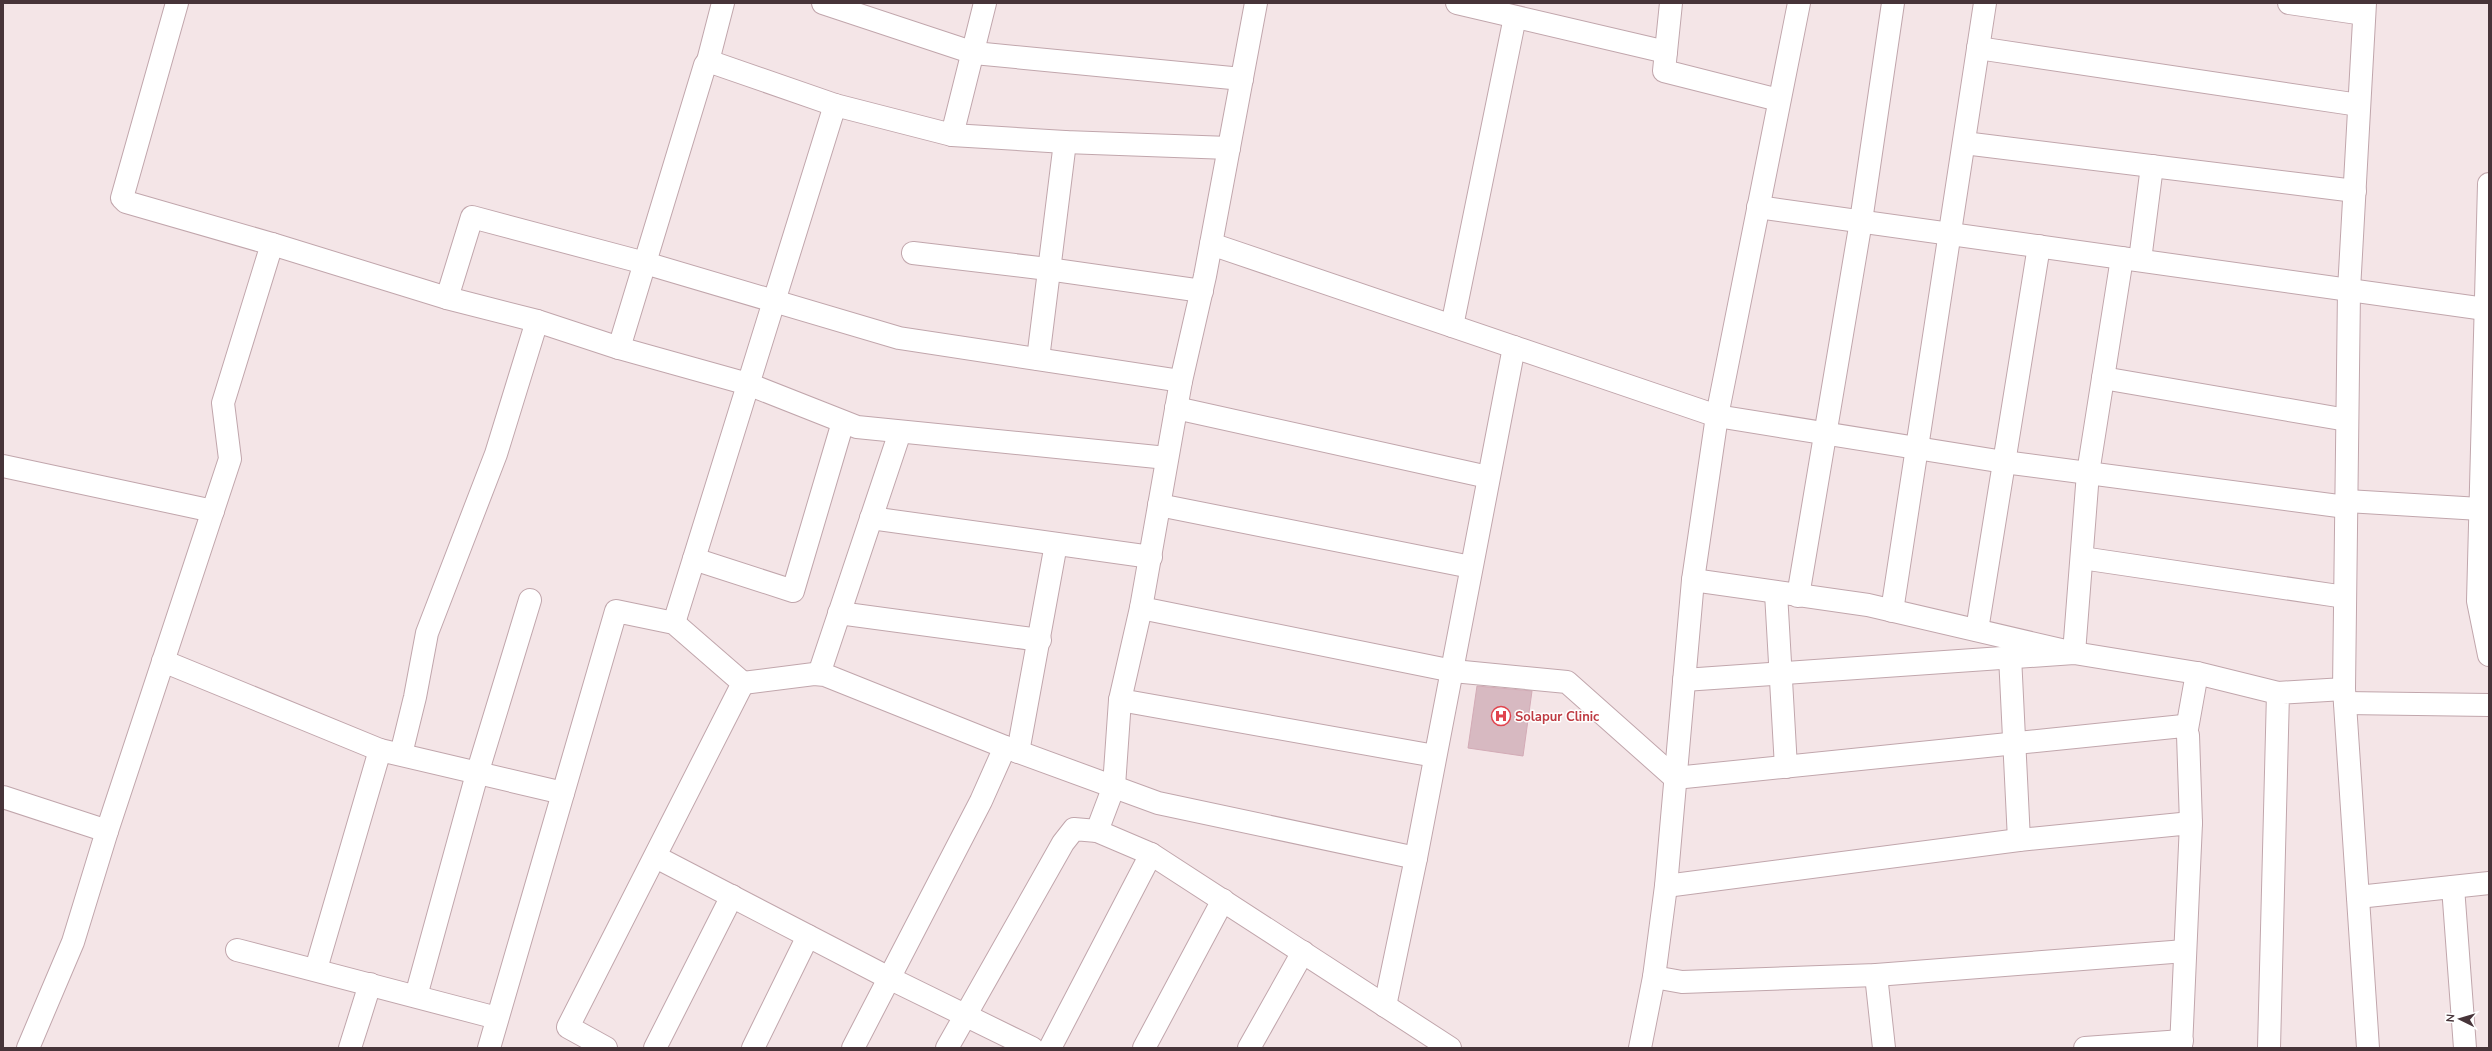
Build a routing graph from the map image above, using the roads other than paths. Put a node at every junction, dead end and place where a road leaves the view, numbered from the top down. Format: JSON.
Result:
{"nodes":[{"id":1,"x":177,"y":3,"type":"edge"},
{"id":2,"x":723,"y":3,"type":"edge"},
{"id":3,"x":823,"y":3,"type":"edge"},
{"id":4,"x":985,"y":3,"type":"edge"},
{"id":5,"x":1256,"y":3,"type":"edge"},
{"id":6,"x":1672,"y":3,"type":"edge"},
{"id":7,"x":1798,"y":3,"type":"edge"},
{"id":8,"x":1894,"y":3,"type":"edge"},
{"id":9,"x":1985,"y":3,"type":"edge"},
{"id":10,"x":2289,"y":3,"type":"edge"},
{"id":11,"x":1465,"y":4,"type":"edge"},
{"id":12,"x":2365,"y":8,"type":"edge"},
{"id":13,"x":1515,"y":17,"type":"junction"},
{"id":14,"x":1978,"y":48,"type":"junction"},
{"id":15,"x":1666,"y":52,"type":"junction"},
{"id":16,"x":974,"y":53,"type":"junction"},
{"id":17,"x":708,"y":61,"type":"junction"},
{"id":18,"x":1242,"y":79,"type":"junction"},
{"id":19,"x":1779,"y":100,"type":"junction"},
{"id":20,"x":835,"y":105,"type":"junction"},
{"id":21,"x":2359,"y":105,"type":"junction"},
{"id":22,"x":952,"y":135,"type":"junction"},
{"id":23,"x":1065,"y":142,"type":"junction"},
{"id":24,"x":1964,"y":143,"type":"junction"},
{"id":25,"x":1229,"y":148,"type":"junction"},
{"id":26,"x":2152,"y":166,"type":"junction"},
{"id":27,"x":2489,"y":184,"type":"edge"},
{"id":28,"x":2355,"y":191,"type":"junction"},
{"id":29,"x":1758,"y":207,"type":"junction"},
{"id":30,"x":1861,"y":222,"type":"junction"},
{"id":31,"x":1951,"y":234,"type":"junction"},
{"id":32,"x":272,"y":244,"type":"junction"},
{"id":33,"x":1211,"y":244,"type":"junction"},
{"id":34,"x":2039,"y":246,"type":"junction"},
{"id":35,"x":913,"y":253,"type":"dead end"},
{"id":36,"x":2131,"y":259,"type":"junction"},
{"id":37,"x":645,"y":263,"type":"junction"},
{"id":38,"x":1048,"y":269,"type":"junction"},
{"id":39,"x":2349,"y":290,"type":"junction"},
{"id":40,"x":1202,"y":291,"type":"junction"},
{"id":41,"x":447,"y":298,"type":"junction"},
{"id":42,"x":774,"y":302,"type":"junction"},
{"id":43,"x":2485,"y":309,"type":"junction"},
{"id":44,"x":537,"y":321,"type":"junction"},
{"id":45,"x":1452,"y":326,"type":"junction"},
{"id":46,"x":1514,"y":347,"type":"junction"},
{"id":47,"x":619,"y":348,"type":"junction"},
{"id":48,"x":1038,"y":359,"type":"junction"},
{"id":49,"x":2103,"y":378,"type":"junction"},
{"id":50,"x":1181,"y":381,"type":"junction"},
{"id":51,"x":748,"y":384,"type":"junction"},
{"id":52,"x":1176,"y":408,"type":"junction"},
{"id":53,"x":1717,"y":416,"type":"junction"},
{"id":54,"x":2348,"y":420,"type":"junction"},
{"id":55,"x":2485,"y":420,"type":"edge"},
{"id":56,"x":843,"y":422,"type":"junction"},
{"id":57,"x":900,"y":432,"type":"junction"},
{"id":58,"x":1826,"y":433,"type":"junction"},
{"id":59,"x":1918,"y":448,"type":"junction"},
{"id":60,"x":1167,"y":458,"type":"junction"},
{"id":61,"x":2004,"y":462,"type":"junction"},
{"id":62,"x":3,"y":466,"type":"edge"},
{"id":63,"x":2088,"y":473,"type":"junction"},
{"id":64,"x":1488,"y":477,"type":"junction"},
{"id":65,"x":1160,"y":504,"type":"junction"},
{"id":66,"x":2346,"y":504,"type":"junction"},
{"id":67,"x":2480,"y":508,"type":"junction"},
{"id":68,"x":213,"y":511,"type":"junction"},
{"id":69,"x":871,"y":518,"type":"junction"},
{"id":70,"x":1056,"y":544,"type":"junction"},
{"id":71,"x":2484,"y":551,"type":"edge"},
{"id":72,"x":1151,"y":557,"type":"junction"},
{"id":73,"x":694,"y":558,"type":"junction"},
{"id":74,"x":2082,"y":558,"type":"junction"},
{"id":75,"x":1471,"y":567,"type":"junction"},
{"id":76,"x":1693,"y":580,"type":"junction"},
{"id":77,"x":1776,"y":593,"type":"junction"},
{"id":78,"x":1798,"y":596,"type":"junction"},
{"id":79,"x":2345,"y":597,"type":"junction"},
{"id":80,"x":530,"y":600,"type":"dead end"},
{"id":81,"x":1141,"y":608,"type":"junction"},
{"id":82,"x":1892,"y":611,"type":"junction"},
{"id":83,"x":840,"y":613,"type":"junction"},
{"id":84,"x":674,"y":623,"type":"junction"},
{"id":85,"x":1977,"y":630,"type":"junction"},
{"id":86,"x":1040,"y":640,"type":"junction"},
{"id":87,"x":2074,"y":653,"type":"junction"},
{"id":88,"x":2489,"y":655,"type":"edge"},
{"id":89,"x":2010,"y":656,"type":"junction"},
{"id":90,"x":163,"y":661,"type":"junction"},
{"id":91,"x":1452,"y":671,"type":"junction"},
{"id":92,"x":1779,"y":672,"type":"junction"},
{"id":93,"x":2197,"y":673,"type":"junction"},
{"id":94,"x":819,"y":674,"type":"junction"},
{"id":95,"x":1684,"y":680,"type":"junction"},
{"id":96,"x":743,"y":683,"type":"junction"},
{"id":97,"x":2278,"y":693,"type":"junction"},
{"id":98,"x":2344,"y":696,"type":"junction"},
{"id":99,"x":1120,"y":700,"type":"junction"},
{"id":100,"x":2489,"y":705,"type":"edge"},
{"id":101,"x":2187,"y":729,"type":"junction"},
{"id":102,"x":2015,"y":744,"type":"junction"},
{"id":103,"x":1012,"y":750,"type":"junction"},
{"id":104,"x":390,"y":752,"type":"junction"},
{"id":105,"x":1435,"y":756,"type":"junction"},
{"id":106,"x":1786,"y":766,"type":"junction"},
{"id":107,"x":477,"y":774,"type":"junction"},
{"id":108,"x":1675,"y":778,"type":"junction"},
{"id":109,"x":1114,"y":786,"type":"junction"},
{"id":110,"x":563,"y":793,"type":"junction"},
{"id":111,"x":3,"y":796,"type":"edge"},
{"id":112,"x":2191,"y":823,"type":"junction"},
{"id":113,"x":1097,"y":831,"type":"junction"},
{"id":114,"x":107,"y":832,"type":"junction"},
{"id":115,"x":2019,"y":840,"type":"junction"},
{"id":116,"x":1151,"y":854,"type":"junction"},
{"id":117,"x":656,"y":857,"type":"junction"},
{"id":118,"x":1416,"y":858,"type":"junction"},
{"id":119,"x":2489,"y":883,"type":"edge"},
{"id":120,"x":1666,"y":886,"type":"junction"},
{"id":121,"x":2452,"y":887,"type":"junction"},
{"id":122,"x":732,"y":896,"type":"junction"},
{"id":123,"x":2358,"y":897,"type":"junction"},
{"id":124,"x":1223,"y":900,"type":"junction"},
{"id":125,"x":808,"y":936,"type":"junction"},
{"id":126,"x":237,"y":950,"type":"dead end"},
{"id":127,"x":2185,"y":951,"type":"junction"},
{"id":128,"x":1303,"y":952,"type":"junction"},
{"id":129,"x":316,"y":969,"type":"junction"},
{"id":130,"x":1876,"y":975,"type":"junction"},
{"id":131,"x":1654,"y":977,"type":"junction"},
{"id":132,"x":889,"y":978,"type":"junction"},
{"id":133,"x":370,"y":984,"type":"junction"},
{"id":134,"x":416,"y":996,"type":"junction"},
{"id":135,"x":1385,"y":1006,"type":"junction"},
{"id":136,"x":965,"y":1015,"type":"junction"},
{"id":137,"x":497,"y":1018,"type":"junction"},
{"id":138,"x":2182,"y":1044,"type":"edge"},
{"id":139,"x":28,"y":1048,"type":"edge"},
{"id":140,"x":350,"y":1048,"type":"edge"},
{"id":141,"x":489,"y":1048,"type":"edge"},
{"id":142,"x":606,"y":1048,"type":"edge"},
{"id":143,"x":655,"y":1048,"type":"edge"},
{"id":144,"x":753,"y":1048,"type":"edge"},
{"id":145,"x":853,"y":1048,"type":"edge"},
{"id":146,"x":947,"y":1048,"type":"edge"},
{"id":147,"x":1032,"y":1048,"type":"edge"},
{"id":148,"x":1050,"y":1048,"type":"edge"},
{"id":149,"x":1144,"y":1048,"type":"edge"},
{"id":150,"x":1249,"y":1048,"type":"edge"},
{"id":151,"x":1450,"y":1048,"type":"edge"},
{"id":152,"x":1640,"y":1048,"type":"edge"},
{"id":153,"x":1884,"y":1048,"type":"edge"},
{"id":154,"x":2085,"y":1048,"type":"edge"},
{"id":155,"x":2270,"y":1048,"type":"edge"},
{"id":156,"x":2368,"y":1048,"type":"edge"},
{"id":157,"x":2465,"y":1048,"type":"edge"}],
"edges":[{"from":1,"to":32,"type":"street"},
{"from":2,"to":17,"type":"street"},
{"from":3,"to":16,"type":"street"},
{"from":4,"to":16,"type":"street"},
{"from":5,"to":18,"type":"street"},
{"from":6,"to":15,"type":"street"},
{"from":7,"to":19,"type":"street"},
{"from":8,"to":30,"type":"street"},
{"from":9,"to":14,"type":"street"},
{"from":10,"to":12,"type":"street"},
{"from":11,"to":13,"type":"street"},
{"from":12,"to":21,"type":"street"},
{"from":13,"to":15,"type":"street"},
{"from":13,"to":45,"type":"street"},
{"from":14,"to":21,"type":"street"},
{"from":14,"to":24,"type":"street"},
{"from":15,"to":19,"type":"street"},
{"from":16,"to":18,"type":"street"},
{"from":16,"to":22,"type":"street"},
{"from":17,"to":20,"type":"street"},
{"from":17,"to":37,"type":"street"},
{"from":18,"to":25,"type":"street"},
{"from":19,"to":29,"type":"street"},
{"from":20,"to":22,"type":"street"},
{"from":20,"to":42,"type":"street"},
{"from":21,"to":28,"type":"street"},
{"from":22,"to":23,"type":"street"},
{"from":23,"to":25,"type":"street"},
{"from":23,"to":38,"type":"street"},
{"from":24,"to":26,"type":"street"},
{"from":24,"to":31,"type":"street"},
{"from":25,"to":33,"type":"street"},
{"from":26,"to":28,"type":"street"},
{"from":26,"to":36,"type":"street"},
{"from":27,"to":43,"type":"street"},
{"from":28,"to":39,"type":"street"},
{"from":29,"to":30,"type":"street"},
{"from":29,"to":53,"type":"street"},
{"from":30,"to":31,"type":"street"},
{"from":30,"to":58,"type":"street"},
{"from":31,"to":34,"type":"street"},
{"from":31,"to":59,"type":"street"},
{"from":32,"to":41,"type":"street"},
{"from":32,"to":68,"type":"street"},
{"from":33,"to":40,"type":"street"},
{"from":33,"to":45,"type":"street"},
{"from":34,"to":36,"type":"street"},
{"from":34,"to":61,"type":"street"},
{"from":35,"to":38,"type":"street"},
{"from":36,"to":39,"type":"street"},
{"from":36,"to":49,"type":"street"},
{"from":37,"to":41,"type":"street"},
{"from":37,"to":42,"type":"street"},
{"from":37,"to":47,"type":"street"},
{"from":38,"to":40,"type":"street"},
{"from":38,"to":48,"type":"street"},
{"from":39,"to":43,"type":"street"},
{"from":39,"to":54,"type":"street"},
{"from":40,"to":50,"type":"street"},
{"from":41,"to":44,"type":"street"},
{"from":42,"to":48,"type":"street"},
{"from":42,"to":51,"type":"street"},
{"from":43,"to":55,"type":"street"},
{"from":44,"to":47,"type":"street"},
{"from":44,"to":104,"type":"street"},
{"from":45,"to":46,"type":"street"},
{"from":46,"to":53,"type":"street"},
{"from":46,"to":64,"type":"street"},
{"from":47,"to":51,"type":"street"},
{"from":48,"to":50,"type":"street"},
{"from":49,"to":54,"type":"street"},
{"from":49,"to":63,"type":"street"},
{"from":50,"to":52,"type":"street"},
{"from":51,"to":56,"type":"street"},
{"from":51,"to":73,"type":"street"},
{"from":52,"to":60,"type":"street"},
{"from":52,"to":64,"type":"street"},
{"from":53,"to":58,"type":"street"},
{"from":53,"to":76,"type":"street"},
{"from":54,"to":66,"type":"street"},
{"from":55,"to":67,"type":"street"},
{"from":56,"to":57,"type":"street"},
{"from":56,"to":73,"type":"street"},
{"from":57,"to":60,"type":"street"},
{"from":57,"to":69,"type":"street"},
{"from":58,"to":59,"type":"street"},
{"from":58,"to":78,"type":"street"},
{"from":59,"to":61,"type":"street"},
{"from":59,"to":82,"type":"street"},
{"from":60,"to":65,"type":"street"},
{"from":61,"to":63,"type":"street"},
{"from":61,"to":85,"type":"street"},
{"from":62,"to":68,"type":"street"},
{"from":63,"to":66,"type":"street"},
{"from":63,"to":74,"type":"street"},
{"from":64,"to":75,"type":"street"},
{"from":65,"to":72,"type":"street"},
{"from":65,"to":75,"type":"street"},
{"from":66,"to":67,"type":"street"},
{"from":66,"to":79,"type":"street"},
{"from":67,"to":71,"type":"street"},
{"from":68,"to":90,"type":"street"},
{"from":69,"to":70,"type":"street"},
{"from":69,"to":83,"type":"street"},
{"from":70,"to":72,"type":"street"},
{"from":70,"to":86,"type":"street"},
{"from":71,"to":88,"type":"street"},
{"from":72,"to":81,"type":"street"},
{"from":73,"to":84,"type":"street"},
{"from":74,"to":79,"type":"street"},
{"from":74,"to":87,"type":"street"},
{"from":75,"to":91,"type":"street"},
{"from":76,"to":77,"type":"street"},
{"from":76,"to":95,"type":"street"},
{"from":77,"to":78,"type":"street"},
{"from":77,"to":92,"type":"street"},
{"from":78,"to":82,"type":"street"},
{"from":79,"to":98,"type":"street"},
{"from":80,"to":107,"type":"street"},
{"from":81,"to":91,"type":"street"},
{"from":81,"to":99,"type":"street"},
{"from":82,"to":85,"type":"street"},
{"from":83,"to":86,"type":"street"},
{"from":83,"to":94,"type":"street"},
{"from":84,"to":96,"type":"street"},
{"from":84,"to":110,"type":"street"},
{"from":85,"to":87,"type":"street"},
{"from":86,"to":103,"type":"street"},
{"from":87,"to":89,"type":"street"},
{"from":87,"to":93,"type":"street"},
{"from":89,"to":92,"type":"street"},
{"from":89,"to":102,"type":"street"},
{"from":90,"to":104,"type":"street"},
{"from":90,"to":114,"type":"street"},
{"from":91,"to":105,"type":"street"},
{"from":91,"to":108,"type":"street"},
{"from":92,"to":95,"type":"street"},
{"from":92,"to":106,"type":"street"},
{"from":93,"to":97,"type":"street"},
{"from":93,"to":101,"type":"street"},
{"from":94,"to":96,"type":"street"},
{"from":94,"to":103,"type":"street"},
{"from":95,"to":108,"type":"street"},
{"from":96,"to":117,"type":"street"},
{"from":97,"to":98,"type":"street"},
{"from":97,"to":155,"type":"street"},
{"from":98,"to":100,"type":"street"},
{"from":98,"to":123,"type":"street"},
{"from":99,"to":105,"type":"street"},
{"from":99,"to":109,"type":"street"},
{"from":101,"to":102,"type":"street"},
{"from":101,"to":112,"type":"street"},
{"from":102,"to":106,"type":"street"},
{"from":102,"to":115,"type":"street"},
{"from":103,"to":109,"type":"street"},
{"from":103,"to":132,"type":"street"},
{"from":104,"to":107,"type":"street"},
{"from":104,"to":129,"type":"street"},
{"from":105,"to":118,"type":"street"},
{"from":106,"to":108,"type":"street"},
{"from":107,"to":110,"type":"street"},
{"from":107,"to":134,"type":"street"},
{"from":108,"to":120,"type":"street"},
{"from":109,"to":113,"type":"street"},
{"from":109,"to":118,"type":"street"},
{"from":110,"to":137,"type":"street"},
{"from":111,"to":114,"type":"street"},
{"from":112,"to":115,"type":"street"},
{"from":112,"to":127,"type":"street"},
{"from":113,"to":116,"type":"street"},
{"from":113,"to":136,"type":"street"},
{"from":114,"to":139,"type":"street"},
{"from":115,"to":120,"type":"street"},
{"from":116,"to":124,"type":"street"},
{"from":116,"to":148,"type":"street"},
{"from":117,"to":122,"type":"street"},
{"from":117,"to":142,"type":"street"},
{"from":118,"to":135,"type":"street"},
{"from":119,"to":121,"type":"street"},
{"from":120,"to":131,"type":"street"},
{"from":121,"to":123,"type":"street"},
{"from":121,"to":157,"type":"street"},
{"from":122,"to":125,"type":"street"},
{"from":122,"to":143,"type":"street"},
{"from":123,"to":156,"type":"street"},
{"from":124,"to":128,"type":"street"},
{"from":124,"to":149,"type":"street"},
{"from":125,"to":132,"type":"street"},
{"from":125,"to":144,"type":"street"},
{"from":126,"to":129,"type":"street"},
{"from":127,"to":130,"type":"street"},
{"from":127,"to":138,"type":"street"},
{"from":128,"to":135,"type":"street"},
{"from":128,"to":150,"type":"street"},
{"from":129,"to":133,"type":"street"},
{"from":130,"to":131,"type":"street"},
{"from":130,"to":153,"type":"street"},
{"from":131,"to":152,"type":"street"},
{"from":132,"to":136,"type":"street"},
{"from":132,"to":145,"type":"street"},
{"from":133,"to":134,"type":"street"},
{"from":133,"to":140,"type":"street"},
{"from":134,"to":137,"type":"street"},
{"from":135,"to":151,"type":"street"},
{"from":136,"to":146,"type":"street"},
{"from":136,"to":147,"type":"street"},
{"from":137,"to":141,"type":"street"},
{"from":138,"to":154,"type":"street"}]}
